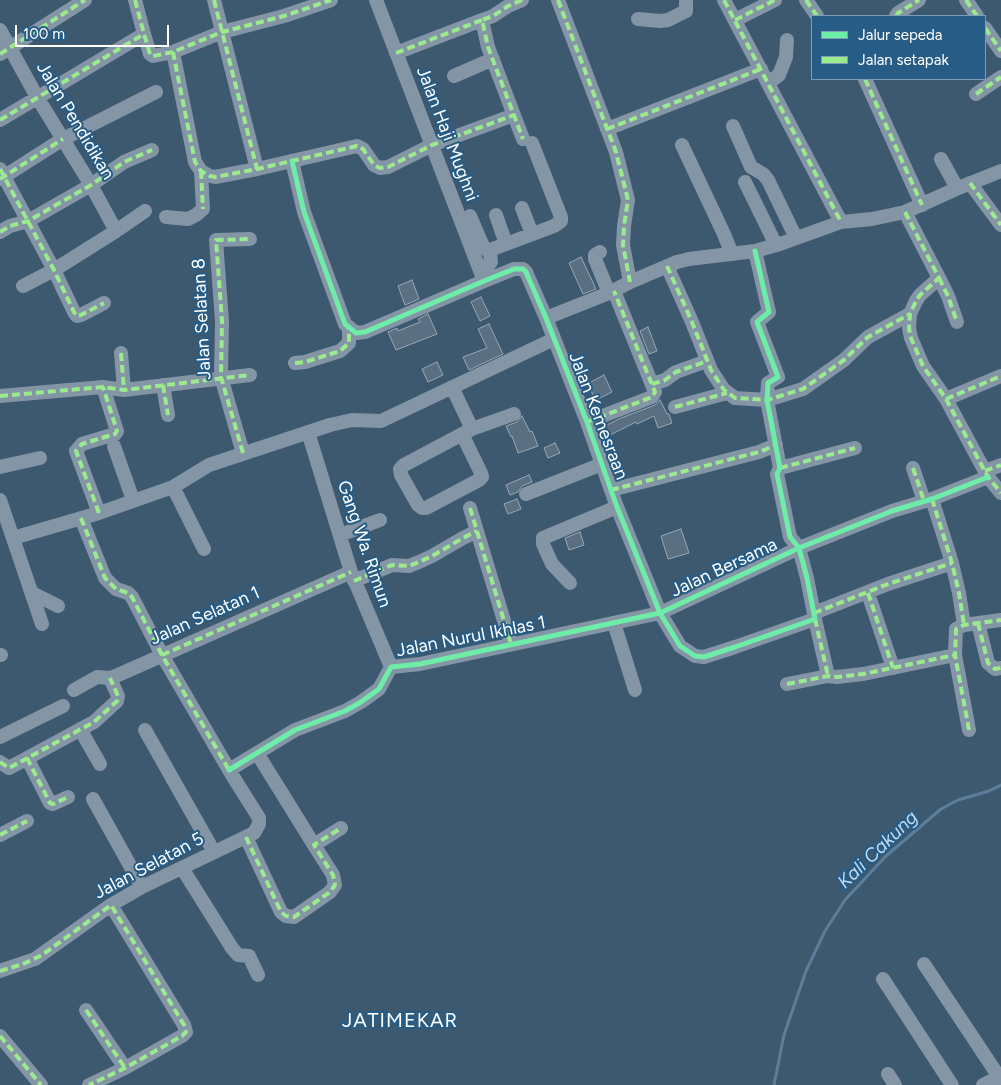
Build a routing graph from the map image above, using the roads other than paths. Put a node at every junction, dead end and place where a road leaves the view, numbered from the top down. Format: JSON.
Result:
{"nodes":[{"id":1,"x":85,"y":0,"type":"edge"},
{"id":2,"x":135,"y":0,"type":"edge"},
{"id":3,"x":214,"y":0,"type":"edge"},
{"id":4,"x":331,"y":0,"type":"edge"},
{"id":5,"x":376,"y":0,"type":"edge"},
{"id":6,"x":522,"y":0,"type":"edge"},
{"id":7,"x":558,"y":0,"type":"edge"},
{"id":8,"x":686,"y":0,"type":"edge"},
{"id":9,"x":724,"y":0,"type":"edge"},
{"id":10,"x":774,"y":0,"type":"edge"},
{"id":11,"x":806,"y":0,"type":"edge"},
{"id":12,"x":919,"y":0,"type":"edge"},
{"id":13,"x":966,"y":0,"type":"edge"},
{"id":14,"x":897,"y":14,"type":"edge"},
{"id":15,"x":815,"y":15,"type":"edge"},
{"id":16,"x":976,"y":15,"type":"edge"},
{"id":17,"x":638,"y":19,"type":"dead end"},
{"id":18,"x":482,"y":20,"type":"junction"},
{"id":19,"x":735,"y":20,"type":"junction"},
{"id":20,"x":986,"y":29,"type":"edge"},
{"id":21,"x":0,"y":30,"type":"edge"},
{"id":22,"x":222,"y":32,"type":"junction"},
{"id":23,"x":144,"y":34,"type":"junction"},
{"id":24,"x":787,"y":40,"type":"dead end"},
{"id":25,"x":5,"y":51,"type":"edge"},
{"id":26,"x":1001,"y":51,"type":"edge"},
{"id":27,"x":173,"y":52,"type":"junction"},
{"id":28,"x":396,"y":53,"type":"junction"},
{"id":29,"x":493,"y":59,"type":"junction"},
{"id":30,"x":760,"y":69,"type":"junction"},
{"id":31,"x":454,"y":76,"type":"dead end"},
{"id":32,"x":1001,"y":77,"type":"edge"},
{"id":33,"x":865,"y":80,"type":"edge"},
{"id":34,"x":768,"y":83,"type":"junction"},
{"id":35,"x":156,"y":92,"type":"dead end"},
{"id":36,"x":976,"y":94,"type":"dead end"},
{"id":37,"x":37,"y":97,"type":"junction"},
{"id":38,"x":514,"y":115,"type":"junction"},
{"id":39,"x":0,"y":120,"type":"edge"},
{"id":40,"x":733,"y":126,"type":"dead end"},
{"id":41,"x":607,"y":129,"type":"junction"},
{"id":42,"x":63,"y":139,"type":"junction"},
{"id":43,"x":432,"y":145,"type":"junction"},
{"id":44,"x":682,"y":145,"type":"dead end"},
{"id":45,"x":152,"y":150,"type":"dead end"},
{"id":46,"x":941,"y":159,"type":"dead end"},
{"id":47,"x":292,"y":162,"type":"junction"},
{"id":48,"x":257,"y":169,"type":"junction"},
{"id":49,"x":1001,"y":171,"type":"edge"},
{"id":50,"x":201,"y":172,"type":"junction"},
{"id":51,"x":1,"y":175,"type":"edge"},
{"id":52,"x":745,"y":182,"type":"dead end"},
{"id":53,"x":970,"y":183,"type":"junction"},
{"id":54,"x":91,"y":185,"type":"junction"},
{"id":55,"x":957,"y":188,"type":"junction"},
{"id":56,"x":922,"y":205,"type":"junction"},
{"id":57,"x":522,"y":208,"type":"dead end"},
{"id":58,"x":145,"y":211,"type":"dead end"},
{"id":59,"x":905,"y":212,"type":"junction"},
{"id":60,"x":496,"y":215,"type":"dead end"},
{"id":61,"x":470,"y":216,"type":"dead end"},
{"id":62,"x":166,"y":217,"type":"dead end"},
{"id":63,"x":28,"y":221,"type":"junction"},
{"id":64,"x":842,"y":222,"type":"junction"},
{"id":65,"x":1001,"y":225,"type":"edge"},
{"id":66,"x":116,"y":231,"type":"junction"},
{"id":67,"x":0,"y":232,"type":"edge"},
{"id":68,"x":532,"y":234,"type":"junction"},
{"id":69,"x":796,"y":238,"type":"junction"},
{"id":70,"x":250,"y":239,"type":"dead end"},
{"id":71,"x":506,"y":244,"type":"junction"},
{"id":72,"x":776,"y":245,"type":"junction"},
{"id":73,"x":490,"y":250,"type":"junction"},
{"id":74,"x":755,"y":251,"type":"junction"},
{"id":75,"x":600,"y":252,"type":"dead end"},
{"id":76,"x":732,"y":254,"type":"junction"},
{"id":77,"x":667,"y":266,"type":"junction"},
{"id":78,"x":54,"y":270,"type":"junction"},
{"id":79,"x":482,"y":277,"type":"junction"},
{"id":80,"x":939,"y":278,"type":"junction"},
{"id":81,"x":630,"y":282,"type":"junction"},
{"id":82,"x":23,"y":286,"type":"dead end"},
{"id":83,"x":612,"y":292,"type":"junction"},
{"id":84,"x":104,"y":303,"type":"dead end"},
{"id":85,"x":910,"y":314,"type":"junction"},
{"id":86,"x":546,"y":318,"type":"junction"},
{"id":87,"x":957,"y":322,"type":"dead end"},
{"id":88,"x":349,"y":329,"type":"junction"},
{"id":89,"x":554,"y":339,"type":"junction"},
{"id":90,"x":121,"y":353,"type":"dead end"},
{"id":91,"x":707,"y":361,"type":"junction"},
{"id":92,"x":295,"y":363,"type":"dead end"},
{"id":93,"x":250,"y":374,"type":"dead end"},
{"id":94,"x":1001,"y":376,"type":"edge"},
{"id":95,"x":221,"y":378,"type":"junction"},
{"id":96,"x":163,"y":385,"type":"junction"},
{"id":97,"x":103,"y":387,"type":"junction"},
{"id":98,"x":452,"y":387,"type":"junction"},
{"id":99,"x":654,"y":388,"type":"junction"},
{"id":100,"x":124,"y":390,"type":"junction"},
{"id":101,"x":727,"y":393,"type":"junction"},
{"id":102,"x":0,"y":396,"type":"edge"},
{"id":103,"x":946,"y":399,"type":"junction"},
{"id":104,"x":767,"y":400,"type":"junction"},
{"id":105,"x":674,"y":407,"type":"dead end"},
{"id":106,"x":514,"y":414,"type":"dead end"},
{"id":107,"x":168,"y":415,"type":"dead end"},
{"id":108,"x":587,"y":422,"type":"junction"},
{"id":109,"x":308,"y":432,"type":"junction"},
{"id":110,"x":467,"y":432,"type":"junction"},
{"id":111,"x":776,"y":445,"type":"junction"},
{"id":112,"x":114,"y":446,"type":"dead end"},
{"id":113,"x":855,"y":448,"type":"dead end"},
{"id":114,"x":244,"y":453,"type":"junction"},
{"id":115,"x":40,"y":458,"type":"dead end"},
{"id":116,"x":602,"y":464,"type":"junction"},
{"id":117,"x":1001,"y":465,"type":"edge"},
{"id":118,"x":0,"y":467,"type":"edge"},
{"id":119,"x":780,"y":468,"type":"junction"},
{"id":120,"x":913,"y":468,"type":"dead end"},
{"id":121,"x":987,"y":474,"type":"junction"},
{"id":122,"x":173,"y":487,"type":"junction"},
{"id":123,"x":612,"y":490,"type":"junction"},
{"id":124,"x":1001,"y":493,"type":"edge"},
{"id":125,"x":526,"y":494,"type":"dead end"},
{"id":126,"x":0,"y":500,"type":"edge"},
{"id":127,"x":133,"y":500,"type":"junction"},
{"id":128,"x":928,"y":500,"type":"junction"},
{"id":129,"x":617,"y":507,"type":"junction"},
{"id":130,"x":470,"y":508,"type":"dead end"},
{"id":131,"x":98,"y":513,"type":"junction"},
{"id":132,"x":81,"y":518,"type":"junction"},
{"id":133,"x":380,"y":520,"type":"dead end"},
{"id":134,"x":477,"y":531,"type":"junction"},
{"id":135,"x":340,"y":535,"type":"junction"},
{"id":136,"x":13,"y":538,"type":"junction"},
{"id":137,"x":799,"y":548,"type":"junction"},
{"id":138,"x":204,"y":549,"type":"dead end"},
{"id":139,"x":952,"y":563,"type":"junction"},
{"id":140,"x":353,"y":576,"type":"junction"},
{"id":141,"x":570,"y":583,"type":"dead end"},
{"id":142,"x":32,"y":593,"type":"junction"},
{"id":143,"x":868,"y":593,"type":"junction"},
{"id":144,"x":58,"y":606,"type":"dead end"},
{"id":145,"x":660,"y":613,"type":"junction"},
{"id":146,"x":815,"y":616,"type":"junction"},
{"id":147,"x":1001,"y":620,"type":"edge"},
{"id":148,"x":614,"y":623,"type":"junction"},
{"id":149,"x":42,"y":624,"type":"dead end"},
{"id":150,"x":971,"y":624,"type":"junction"},
{"id":151,"x":511,"y":644,"type":"junction"},
{"id":152,"x":162,"y":655,"type":"junction"},
{"id":153,"x":955,"y":655,"type":"junction"},
{"id":154,"x":391,"y":666,"type":"junction"},
{"id":155,"x":892,"y":668,"type":"junction"},
{"id":156,"x":1001,"y":668,"type":"edge"},
{"id":157,"x":828,"y":676,"type":"junction"},
{"id":158,"x":110,"y":678,"type":"junction"},
{"id":159,"x":787,"y":684,"type":"dead end"},
{"id":160,"x":74,"y":690,"type":"dead end"},
{"id":161,"x":635,"y":690,"type":"dead end"},
{"id":162,"x":63,"y":706,"type":"dead end"},
{"id":163,"x":80,"y":729,"type":"junction"},
{"id":164,"x":145,"y":730,"type":"dead end"},
{"id":165,"x":969,"y":730,"type":"dead end"},
{"id":166,"x":0,"y":738,"type":"edge"},
{"id":167,"x":257,"y":754,"type":"junction"},
{"id":168,"x":27,"y":758,"type":"junction"},
{"id":169,"x":0,"y":762,"type":"edge"},
{"id":170,"x":100,"y":764,"type":"dead end"},
{"id":171,"x":229,"y":770,"type":"junction"},
{"id":172,"x":68,"y":797,"type":"dead end"},
{"id":173,"x":93,"y":799,"type":"dead end"},
{"id":174,"x":27,"y":821,"type":"dead end"},
{"id":175,"x":341,"y":828,"type":"dead end"},
{"id":176,"x":0,"y":835,"type":"edge"},
{"id":177,"x":246,"y":838,"type":"junction"},
{"id":178,"x":314,"y":845,"type":"junction"},
{"id":179,"x":214,"y":852,"type":"junction"},
{"id":180,"x":182,"y":868,"type":"junction"},
{"id":181,"x":142,"y":887,"type":"junction"},
{"id":182,"x":111,"y":905,"type":"junction"},
{"id":183,"x":924,"y":964,"type":"dead end"},
{"id":184,"x":0,"y":971,"type":"edge"},
{"id":185,"x":258,"y":975,"type":"dead end"},
{"id":186,"x":883,"y":980,"type":"dead end"},
{"id":187,"x":86,"y":1010,"type":"dead end"},
{"id":188,"x":0,"y":1036,"type":"edge"},
{"id":189,"x":125,"y":1068,"type":"junction"},
{"id":190,"x":1000,"y":1079,"type":"edge"},
{"id":191,"x":41,"y":1085,"type":"edge"},
{"id":192,"x":89,"y":1085,"type":"edge"},
{"id":193,"x":952,"y":1085,"type":"edge"},
{"id":194,"x":983,"y":1085,"type":"edge"}],
"edges":[{"from":1,"to":25,"type":"street"},
{"from":2,"to":23,"type":"street"},
{"from":3,"to":22,"type":"street"},
{"from":4,"to":22,"type":"street"},
{"from":5,"to":28,"type":"street","name":"Jalan Haji Mughni"},
{"from":6,"to":18,"type":"street"},
{"from":7,"to":41,"type":"street"},
{"from":8,"to":17,"type":"street"},
{"from":9,"to":19,"type":"street"},
{"from":10,"to":19,"type":"street"},
{"from":11,"to":15,"type":"street"},
{"from":12,"to":14,"type":"street"},
{"from":13,"to":16,"type":"street"},
{"from":18,"to":28,"type":"street"},
{"from":18,"to":29,"type":"street"},
{"from":19,"to":30,"type":"street"},
{"from":20,"to":26,"type":"street"},
{"from":21,"to":25,"type":"street","name":"Jalan Pendidikan"},
{"from":22,"to":27,"type":"street"},
{"from":22,"to":48,"type":"street"},
{"from":23,"to":27,"type":"street"},
{"from":23,"to":37,"type":"street"},
{"from":24,"to":34,"type":"street"},
{"from":25,"to":37,"type":"street","name":"Jalan Pendidikan"},
{"from":27,"to":50,"type":"street"},
{"from":28,"to":43,"type":"street","name":"Jalan Haji Mughni"},
{"from":29,"to":31,"type":"street"},
{"from":29,"to":38,"type":"street"},
{"from":30,"to":34,"type":"street"},
{"from":30,"to":41,"type":"street"},
{"from":32,"to":36,"type":"street"},
{"from":33,"to":56,"type":"street"},
{"from":34,"to":64,"type":"street"},
{"from":35,"to":42,"type":"street"},
{"from":37,"to":39,"type":"street"},
{"from":37,"to":42,"type":"street","name":"Jalan Pendidikan"},
{"from":38,"to":43,"type":"street"},
{"from":38,"to":68,"type":"street"},
{"from":40,"to":69,"type":"street"},
{"from":41,"to":81,"type":"street"},
{"from":42,"to":51,"type":"street"},
{"from":42,"to":54,"type":"street","name":"Jalan Pendidikan"},
{"from":43,"to":47,"type":"street"},
{"from":43,"to":79,"type":"street","name":"Jalan Haji Mughni"},
{"from":44,"to":76,"type":"street"},
{"from":45,"to":54,"type":"street"},
{"from":46,"to":55,"type":"street"},
{"from":47,"to":48,"type":"street"},
{"from":47,"to":88,"type":"street"},
{"from":48,"to":50,"type":"street"},
{"from":49,"to":53,"type":"street"},
{"from":50,"to":62,"type":"street"},
{"from":51,"to":63,"type":"street"},
{"from":52,"to":72,"type":"street"},
{"from":53,"to":55,"type":"street"},
{"from":53,"to":65,"type":"street"},
{"from":54,"to":63,"type":"street"},
{"from":54,"to":66,"type":"street","name":"Jalan Pendidikan"},
{"from":55,"to":56,"type":"street"},
{"from":56,"to":59,"type":"street"},
{"from":57,"to":68,"type":"street"},
{"from":58,"to":66,"type":"street"},
{"from":59,"to":64,"type":"street"},
{"from":59,"to":80,"type":"street"},
{"from":60,"to":71,"type":"street"},
{"from":61,"to":73,"type":"street"},
{"from":63,"to":67,"type":"street"},
{"from":63,"to":78,"type":"street"},
{"from":64,"to":69,"type":"street"},
{"from":66,"to":78,"type":"street"},
{"from":68,"to":71,"type":"street"},
{"from":69,"to":72,"type":"street"},
{"from":70,"to":95,"type":"street","name":"Jalan Selatan 8"},
{"from":71,"to":73,"type":"street"},
{"from":72,"to":74,"type":"street"},
{"from":73,"to":79,"type":"street"},
{"from":74,"to":76,"type":"street"},
{"from":74,"to":104,"type":"street"},
{"from":75,"to":83,"type":"street"},
{"from":76,"to":77,"type":"street"},
{"from":77,"to":81,"type":"street"},
{"from":77,"to":91,"type":"street"},
{"from":78,"to":82,"type":"street"},
{"from":78,"to":84,"type":"street"},
{"from":79,"to":86,"type":"street","name":"Jalan Kemesraan"},
{"from":79,"to":88,"type":"street"},
{"from":80,"to":85,"type":"street"},
{"from":80,"to":87,"type":"street"},
{"from":81,"to":83,"type":"street"},
{"from":83,"to":86,"type":"street"},
{"from":83,"to":99,"type":"street"},
{"from":85,"to":103,"type":"street"},
{"from":85,"to":104,"type":"street"},
{"from":86,"to":89,"type":"street","name":"Jalan Kemesraan"},
{"from":88,"to":92,"type":"street"},
{"from":89,"to":98,"type":"street"},
{"from":89,"to":108,"type":"street","name":"Jalan Kemesraan"},
{"from":90,"to":100,"type":"street"},
{"from":91,"to":99,"type":"street"},
{"from":91,"to":101,"type":"street"},
{"from":93,"to":95,"type":"street"},
{"from":94,"to":103,"type":"street"},
{"from":95,"to":96,"type":"street"},
{"from":95,"to":114,"type":"street","name":"Jalan Selatan 8"},
{"from":96,"to":100,"type":"street"},
{"from":96,"to":107,"type":"street"},
{"from":97,"to":100,"type":"street"},
{"from":97,"to":102,"type":"street"},
{"from":97,"to":131,"type":"street"},
{"from":98,"to":109,"type":"street"},
{"from":98,"to":110,"type":"street"},
{"from":99,"to":108,"type":"street"},
{"from":101,"to":104,"type":"street"},
{"from":101,"to":105,"type":"street"},
{"from":103,"to":121,"type":"street"},
{"from":104,"to":111,"type":"street"},
{"from":106,"to":110,"type":"street"},
{"from":108,"to":116,"type":"street","name":"Jalan Kemesraan"},
{"from":109,"to":114,"type":"street"},
{"from":109,"to":135,"type":"street","name":"Gang Wa. Rimun"},
{"from":110,"to":110,"type":"street"},
{"from":111,"to":119,"type":"street"},
{"from":111,"to":123,"type":"street"},
{"from":112,"to":127,"type":"street"},
{"from":113,"to":119,"type":"street"},
{"from":114,"to":122,"type":"street"},
{"from":115,"to":118,"type":"street"},
{"from":116,"to":123,"type":"street","name":"Jalan Kemesraan"},
{"from":116,"to":125,"type":"street"},
{"from":117,"to":121,"type":"street","name":"Jalan Bersama"},
{"from":119,"to":137,"type":"street"},
{"from":120,"to":128,"type":"street"},
{"from":121,"to":124,"type":"street"},
{"from":121,"to":128,"type":"street","name":"Jalan Bersama"},
{"from":122,"to":127,"type":"street"},
{"from":122,"to":138,"type":"street"},
{"from":123,"to":129,"type":"street","name":"Jalan Kemesraan"},
{"from":126,"to":136,"type":"street"},
{"from":127,"to":131,"type":"street"},
{"from":128,"to":137,"type":"street","name":"Jalan Bersama"},
{"from":128,"to":139,"type":"street"},
{"from":129,"to":141,"type":"street"},
{"from":129,"to":145,"type":"street","name":"Jalan Kemesraan"},
{"from":130,"to":134,"type":"street"},
{"from":131,"to":132,"type":"street"},
{"from":132,"to":136,"type":"street"},
{"from":132,"to":152,"type":"street"},
{"from":133,"to":135,"type":"street"},
{"from":134,"to":140,"type":"street","name":"Jalan Selatan 1"},
{"from":134,"to":151,"type":"street"},
{"from":135,"to":140,"type":"street","name":"Gang Wa. Rimun"},
{"from":136,"to":142,"type":"street"},
{"from":137,"to":145,"type":"street","name":"Jalan Bersama"},
{"from":137,"to":146,"type":"street"},
{"from":139,"to":143,"type":"street"},
{"from":139,"to":150,"type":"street"},
{"from":140,"to":152,"type":"street","name":"Jalan Selatan 1"},
{"from":140,"to":154,"type":"street","name":"Gang Wa. Rimun"},
{"from":142,"to":144,"type":"street"},
{"from":142,"to":149,"type":"street"},
{"from":143,"to":146,"type":"street"},
{"from":143,"to":155,"type":"street"},
{"from":145,"to":146,"type":"street","name":"Jalan Kemesraan"},
{"from":145,"to":148,"type":"street","name":"Jalan Nurul Ikhlas 1"},
{"from":146,"to":157,"type":"street"},
{"from":147,"to":150,"type":"street"},
{"from":148,"to":151,"type":"street","name":"Jalan Nurul Ikhlas 1"},
{"from":148,"to":161,"type":"street"},
{"from":150,"to":153,"type":"street"},
{"from":150,"to":156,"type":"street"},
{"from":151,"to":154,"type":"street","name":"Jalan Nurul Ikhlas 1"},
{"from":152,"to":158,"type":"street","name":"Jalan Selatan 1"},
{"from":152,"to":171,"type":"street"},
{"from":153,"to":155,"type":"street"},
{"from":153,"to":165,"type":"street"},
{"from":154,"to":167,"type":"street","name":"Jalan Nurul Ikhlas 1"},
{"from":155,"to":157,"type":"street"},
{"from":157,"to":159,"type":"street"},
{"from":158,"to":160,"type":"street","name":"Jalan Selatan 1"},
{"from":158,"to":163,"type":"street"},
{"from":162,"to":166,"type":"street"},
{"from":163,"to":168,"type":"street"},
{"from":163,"to":170,"type":"street"},
{"from":164,"to":179,"type":"street"},
{"from":167,"to":171,"type":"street","name":"Jalan Nurul Ikhlas 1"},
{"from":167,"to":178,"type":"street"},
{"from":168,"to":169,"type":"street"},
{"from":168,"to":172,"type":"street"},
{"from":171,"to":177,"type":"street"},
{"from":173,"to":181,"type":"street"},
{"from":174,"to":176,"type":"street"},
{"from":175,"to":178,"type":"street"},
{"from":177,"to":178,"type":"street"},
{"from":177,"to":179,"type":"street","name":"Jalan Selatan 5"},
{"from":179,"to":180,"type":"street","name":"Jalan Selatan 5"},
{"from":180,"to":181,"type":"street","name":"Jalan Selatan 5"},
{"from":180,"to":185,"type":"street"},
{"from":181,"to":182,"type":"street","name":"Jalan Selatan 5"},
{"from":182,"to":184,"type":"street","name":"Jalan Selatan 5"},
{"from":182,"to":189,"type":"street"},
{"from":183,"to":190,"type":"street"},
{"from":186,"to":193,"type":"street"},
{"from":187,"to":189,"type":"street"},
{"from":188,"to":191,"type":"street"},
{"from":189,"to":192,"type":"street"},
{"from":190,"to":194,"type":"street"}]}
